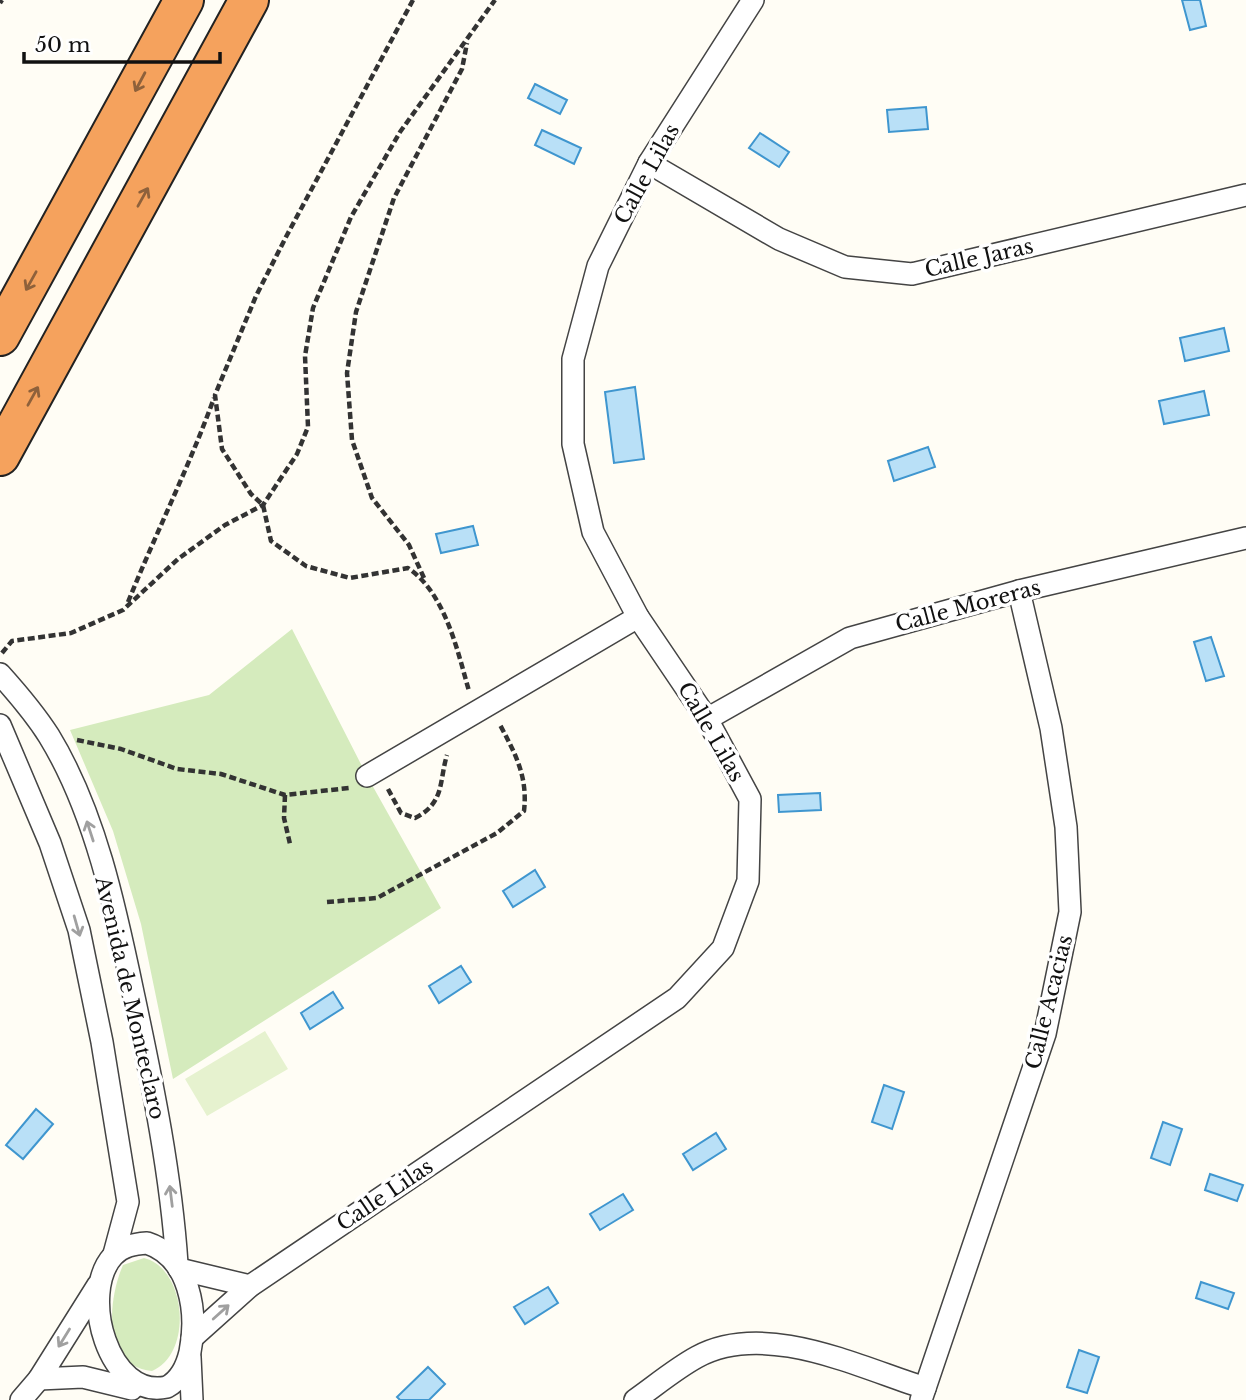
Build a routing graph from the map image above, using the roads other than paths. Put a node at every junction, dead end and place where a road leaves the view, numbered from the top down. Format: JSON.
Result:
{"nodes":[{"id":1,"x":184,"y":0,"type":"edge"},
{"id":2,"x":249,"y":0,"type":"edge"},
{"id":3,"x":753,"y":0,"type":"edge"},
{"id":4,"x":649,"y":163,"type":"junction"},
{"id":5,"x":1246,"y":195,"type":"edge"},
{"id":6,"x":0,"y":336,"type":"edge"},
{"id":7,"x":0,"y":456,"type":"edge"},
{"id":8,"x":1246,"y":538,"type":"edge"},
{"id":9,"x":1019,"y":591,"type":"junction"},
{"id":10,"x":638,"y":617,"type":"junction"},
{"id":11,"x":0,"y":674,"type":"edge"},
{"id":12,"x":707,"y":719,"type":"junction"},
{"id":13,"x":0,"y":725,"type":"edge"},
{"id":14,"x":367,"y":776,"type":"road end"},
{"id":15,"x":114,"y":1254,"type":"junction"},
{"id":16,"x":178,"y":1267,"type":"junction"},
{"id":17,"x":101,"y":1281,"type":"junction"},
{"id":18,"x":250,"y":1286,"type":"junction"},
{"id":19,"x":191,"y":1346,"type":"junction"},
{"id":20,"x":39,"y":1378,"type":"junction"},
{"id":21,"x":144,"y":1394,"type":"edge"},
{"id":22,"x":923,"y":1394,"type":"edge"},
{"id":23,"x":21,"y":1400,"type":"edge"},
{"id":24,"x":192,"y":1400,"type":"edge"},
{"id":25,"x":635,"y":1400,"type":"edge"}],
"edges":[{"from":1,"to":6,"type":"highway","one_way":true},
{"from":7,"to":2,"type":"highway","one_way":true},
{"from":3,"to":4,"type":"street","name":"Calle Lilas"},
{"from":4,"to":5,"type":"street","name":"Calle Jaras"},
{"from":4,"to":10,"type":"street","name":"Calle Lilas"},
{"from":8,"to":9,"type":"street","name":"Calle Moreras"},
{"from":9,"to":12,"type":"street","name":"Calle Moreras"},
{"from":9,"to":22,"type":"street","name":"Calle Acacias"},
{"from":10,"to":12,"type":"street","name":"Calle Lilas"},
{"from":10,"to":14,"type":"street"},
{"from":16,"to":11,"type":"street","name":"Avenida de Monteclaro","one_way":true},
{"from":12,"to":18,"type":"street","name":"Calle Lilas"},
{"from":13,"to":15,"type":"street","name":"Avenida de Monteclaro","one_way":true},
{"from":15,"to":16,"type":"street"},
{"from":15,"to":17,"type":"street"},
{"from":16,"to":18,"type":"street"},
{"from":16,"to":19,"type":"street"},
{"from":17,"to":20,"type":"street","one_way":true},
{"from":17,"to":21,"type":"street"},
{"from":19,"to":18,"type":"street","name":"Calle Lilas","one_way":true},
{"from":19,"to":21,"type":"street"},
{"from":19,"to":24,"type":"street"},
{"from":20,"to":21,"type":"street"},
{"from":20,"to":23,"type":"street"},
{"from":22,"to":25,"type":"street"}]}
